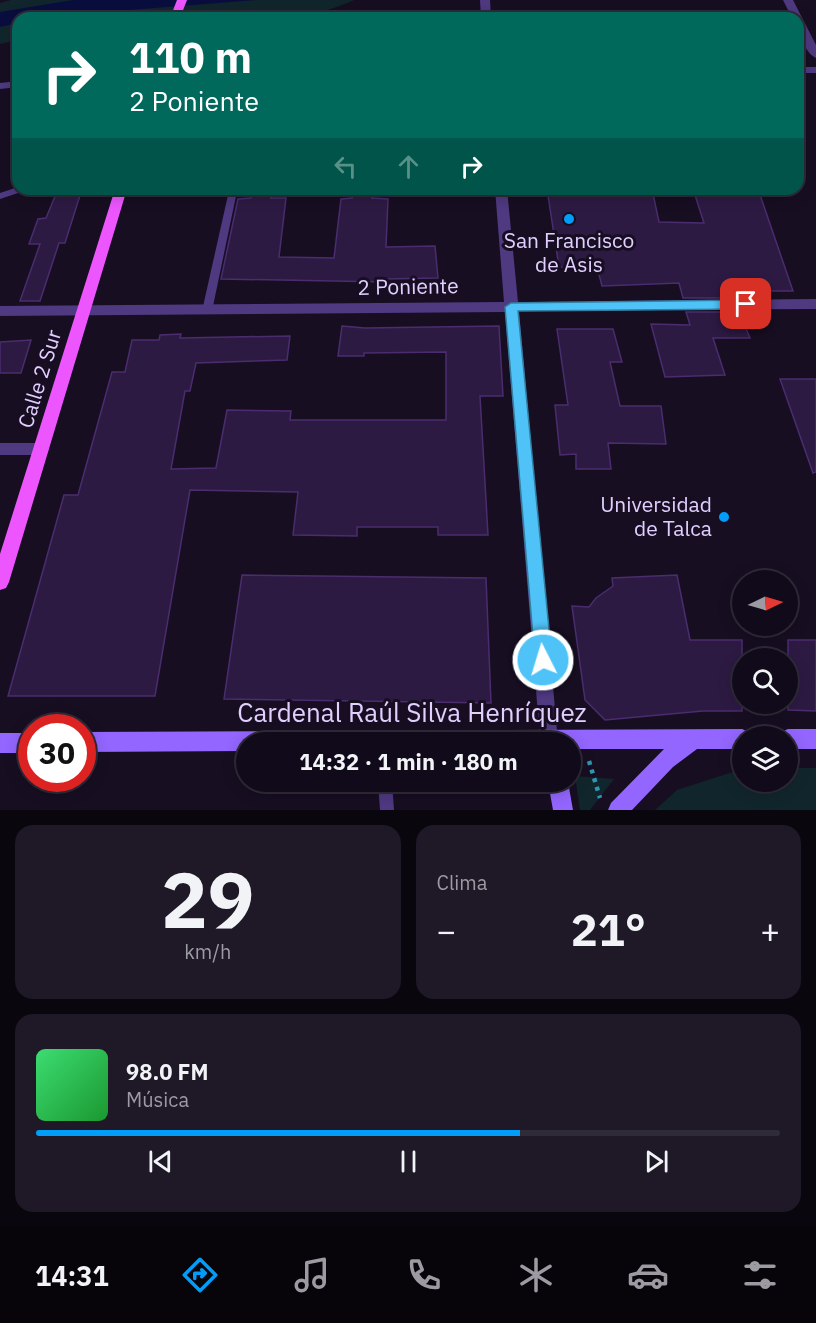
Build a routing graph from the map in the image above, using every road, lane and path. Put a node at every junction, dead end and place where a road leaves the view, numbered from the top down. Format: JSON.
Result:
{"nodes":[{"id":1,"x":804,"y":31,"type":"edge"},
{"id":2,"x":816,"y":55,"type":"edge"},
{"id":3,"x":119,"y":195,"type":"edge"},
{"id":4,"x":231,"y":195,"type":"edge"},
{"id":5,"x":502,"y":195,"type":"edge"},
{"id":6,"x":816,"y":304,"type":"edge"},
{"id":7,"x":511,"y":307,"type":"junction"},
{"id":8,"x":83,"y":310,"type":"junction"},
{"id":9,"x":207,"y":310,"type":"junction"},
{"id":10,"x":0,"y":311,"type":"edge"},
{"id":11,"x":0,"y":449,"type":"edge"},
{"id":12,"x":41,"y":449,"type":"junction"},
{"id":13,"x":0,"y":582,"type":"edge"},
{"id":14,"x":550,"y":732,"type":"edge"},
{"id":15,"x":583,"y":739,"type":"joint"},
{"id":16,"x":694,"y":739,"type":"junction"},
{"id":17,"x":732,"y":739,"type":"edge"},
{"id":18,"x":798,"y":739,"type":"edge"},
{"id":19,"x":816,"y":739,"type":"edge"},
{"id":20,"x":236,"y":741,"type":"edge"},
{"id":21,"x":96,"y":742,"type":"edge"},
{"id":22,"x":0,"y":743,"type":"edge"},
{"id":23,"x":18,"y":743,"type":"edge"},
{"id":24,"x":386,"y":792,"type":"edge"},
{"id":25,"x":560,"y":792,"type":"edge"},
{"id":26,"x":600,"y":798,"type":"dead end"},
{"id":27,"x":387,"y":810,"type":"edge"},
{"id":28,"x":563,"y":810,"type":"edge"},
{"id":29,"x":618,"y":810,"type":"edge"}],
"edges":[{"from":1,"to":2,"type":"street"},
{"from":3,"to":8,"type":"main road","name":"Calle 2 Sur"},
{"from":4,"to":9,"type":"lane"},
{"from":5,"to":7,"type":"street"},
{"from":6,"to":7,"type":"street","name":"2 Poniente"},
{"from":7,"to":9,"type":"street","name":"2 Poniente"},
{"from":7,"to":14,"type":"street"},
{"from":8,"to":9,"type":"street","name":"2 Poniente"},
{"from":8,"to":10,"type":"street","name":"2 Poniente"},
{"from":8,"to":12,"type":"main road","name":"Calle 2 Sur"},
{"from":11,"to":12,"type":"street"},
{"from":12,"to":13,"type":"main road","name":"Calle 2 Sur"},
{"from":15,"to":16,"type":"main road","name":"Cardenal Raúl Silva Henríquez"},
{"from":15,"to":26,"type":"path"},
{"from":16,"to":17,"type":"main road","name":"Cardenal Raúl Silva Henríquez"},
{"from":16,"to":29,"type":"main road"},
{"from":18,"to":19,"type":"main road"},
{"from":20,"to":21,"type":"main road","name":"Cardenal Raúl Silva Henríquez"},
{"from":22,"to":23,"type":"main road"},
{"from":24,"to":27,"type":"lane"},
{"from":25,"to":28,"type":"main road"}]}
